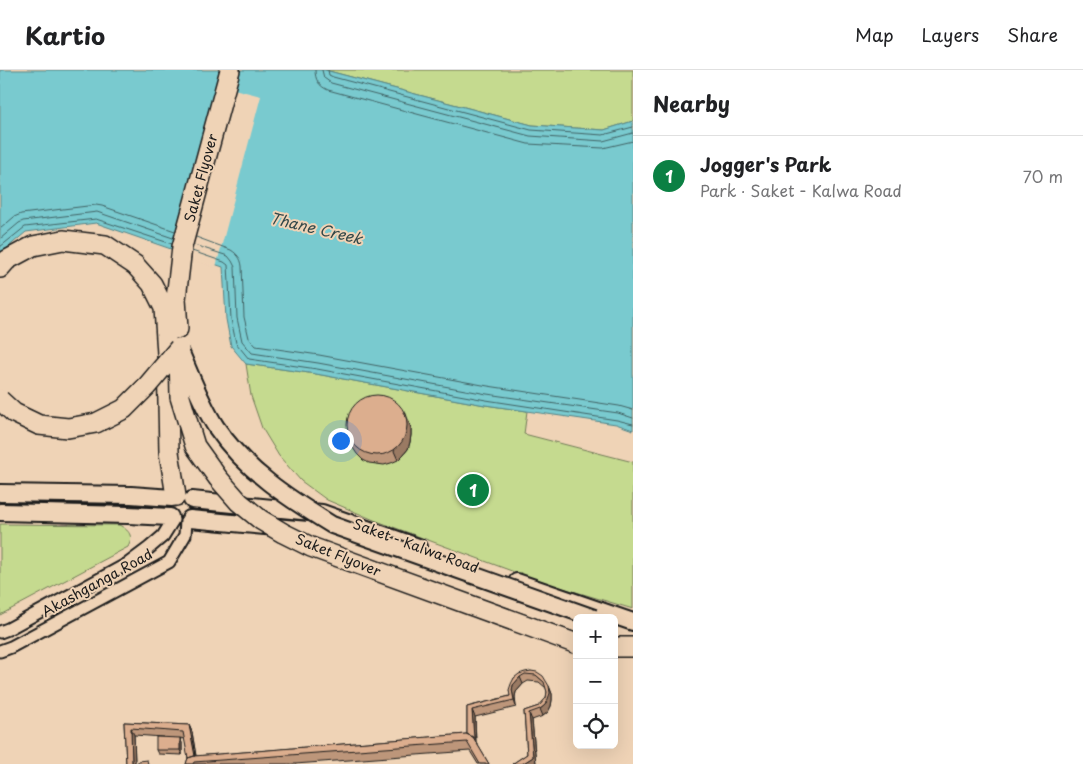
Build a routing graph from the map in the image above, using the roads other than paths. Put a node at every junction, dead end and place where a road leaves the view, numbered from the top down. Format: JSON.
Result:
{"nodes":[{"id":1,"x":230,"y":70,"type":"edge"},
{"id":2,"x":0,"y":268,"type":"edge"},
{"id":3,"x":179,"y":348,"type":"junction"},
{"id":4,"x":0,"y":400,"type":"edge"},
{"id":5,"x":0,"y":493,"type":"edge"},
{"id":6,"x":180,"y":498,"type":"junction"},
{"id":7,"x":0,"y":512,"type":"edge"},
{"id":8,"x":180,"y":519,"type":"junction"},
{"id":9,"x":583,"y":614,"type":"edge"},
{"id":10,"x":633,"y":622,"type":"edge"},
{"id":11,"x":573,"y":623,"type":"edge"},
{"id":12,"x":618,"y":626,"type":"edge"},
{"id":13,"x":0,"y":632,"type":"edge"},
{"id":14,"x":633,"y":632,"type":"edge"},
{"id":15,"x":618,"y":640,"type":"edge"},
{"id":16,"x":573,"y":643,"type":"edge"},
{"id":17,"x":633,"y":646,"type":"edge"},
{"id":18,"x":618,"y":648,"type":"edge"},
{"id":19,"x":0,"y":651,"type":"edge"}],
"edges":[{"from":1,"to":3,"type":"main road","name":"Saket Flyover"},
{"from":2,"to":6,"type":"main road"},
{"from":3,"to":4,"type":"main road","bridge":true},
{"from":3,"to":9,"type":"main road","name":"Saket Flyover","bridge":true},
{"from":3,"to":16,"type":"main road","name":"Saket Flyover","bridge":true},
{"from":5,"to":6,"type":"main road","name":"Saket - Kalwa Road"},
{"from":6,"to":8,"type":"main road"},
{"from":6,"to":8,"type":"main road"},
{"from":6,"to":10,"type":"main road","name":"Saket - Kalwa Road"},
{"from":7,"to":8,"type":"main road","name":"Saket - Kalwa Road"},
{"from":8,"to":11,"type":"main road","name":"Saket - Kalwa Road"},
{"from":8,"to":13,"type":"street","name":"Akashganga Road"},
{"from":8,"to":19,"type":"street","name":"Akashganga Road"},
{"from":12,"to":14,"type":"main road"},
{"from":15,"to":17,"type":"main road"},
{"from":17,"to":18,"type":"main road"}]}
